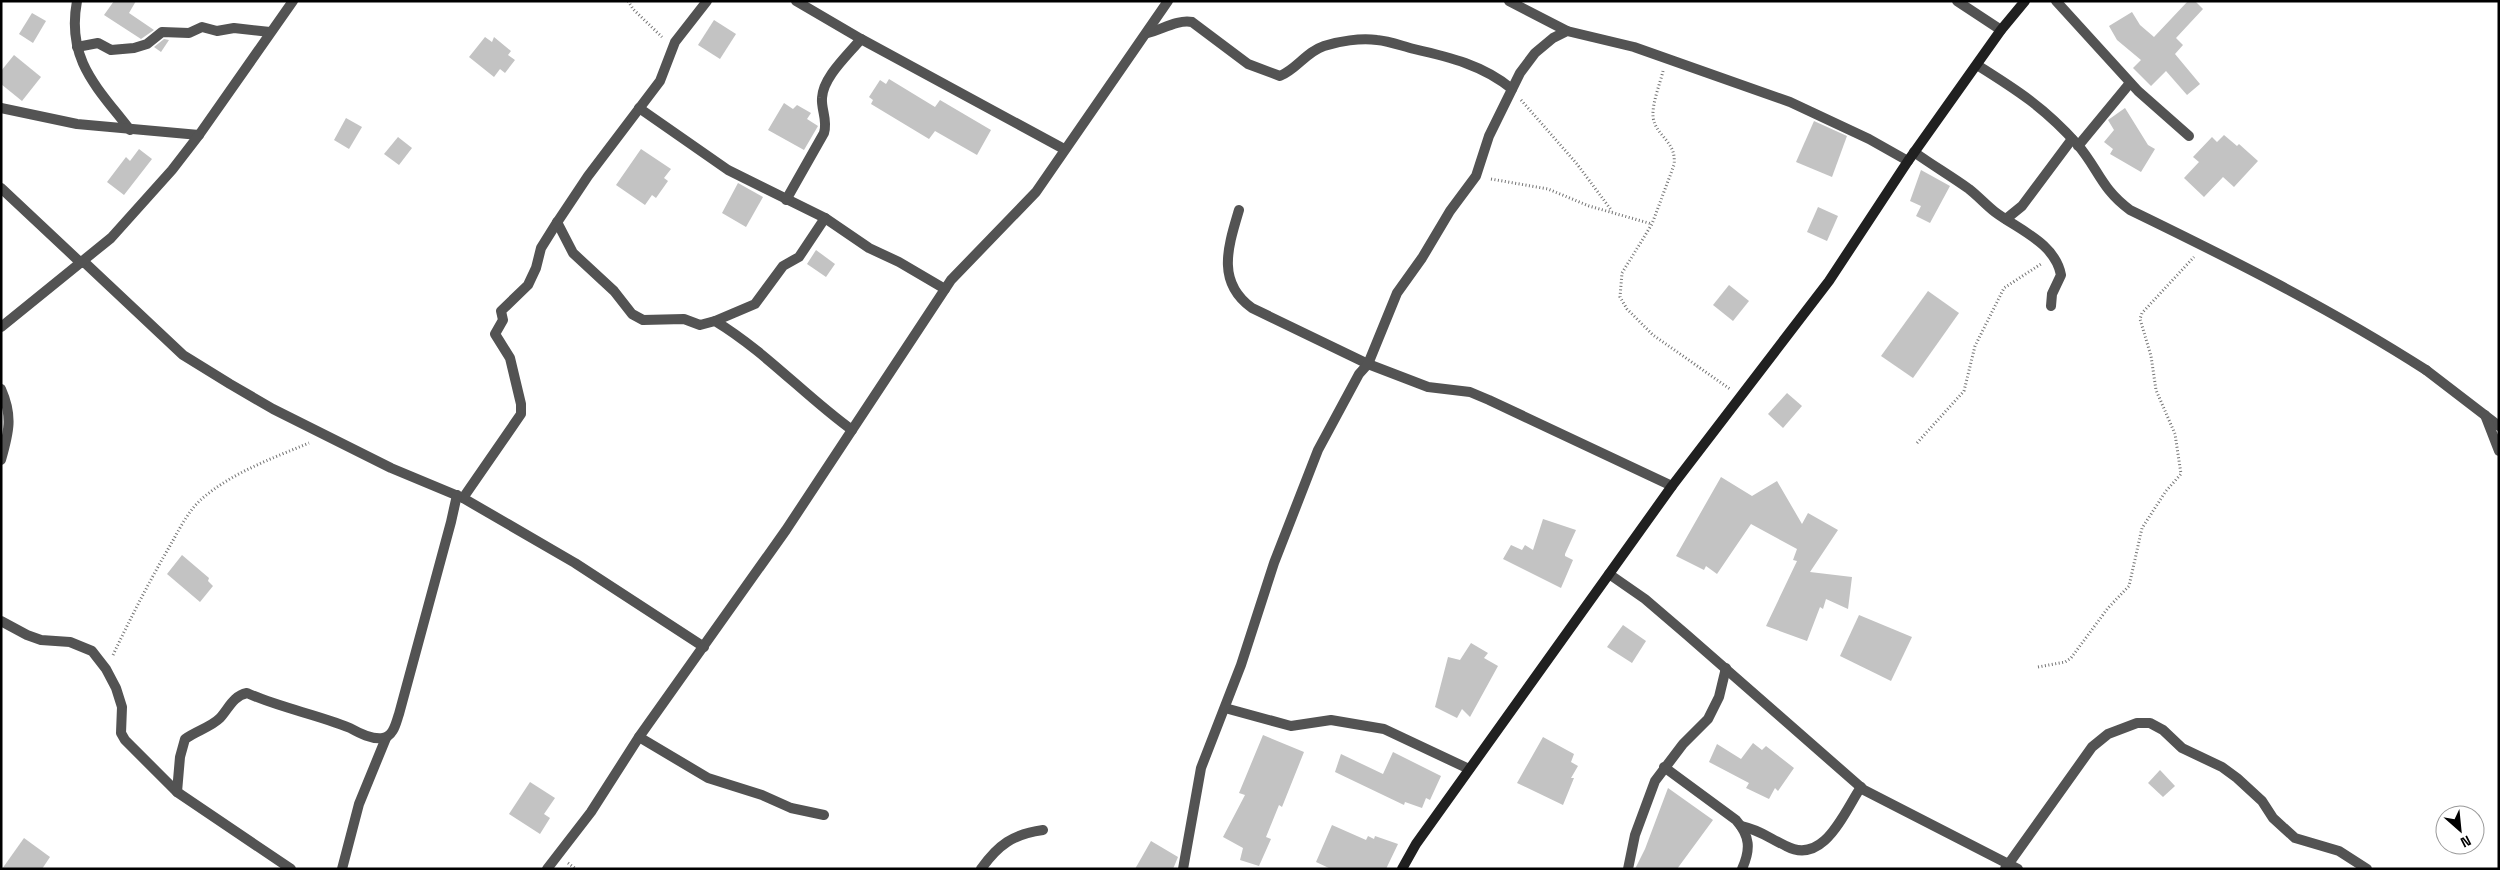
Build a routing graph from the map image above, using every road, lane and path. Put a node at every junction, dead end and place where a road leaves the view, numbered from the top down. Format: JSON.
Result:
{"nodes":[{"id":1,"x":77,"y":1,"type":"edge"},
{"id":2,"x":293,"y":1,"type":"edge"},
{"id":3,"x":628,"y":1,"type":"edge"},
{"id":4,"x":707,"y":1,"type":"edge"},
{"id":5,"x":796,"y":1,"type":"edge"},
{"id":6,"x":1168,"y":1,"type":"edge"},
{"id":7,"x":1509,"y":1,"type":"edge"},
{"id":8,"x":1957,"y":1,"type":"edge"},
{"id":9,"x":2025,"y":1,"type":"edge"},
{"id":10,"x":2056,"y":1,"type":"edge"},
{"id":11,"x":2001,"y":30,"type":"junction"},
{"id":12,"x":1567,"y":31,"type":"junction"},
{"id":13,"x":270,"y":32,"type":"junction"},
{"id":14,"x":1148,"y":33,"type":"junction"},
{"id":15,"x":861,"y":39,"type":"junction"},
{"id":16,"x":77,"y":47,"type":"junction"},
{"id":17,"x":672,"y":48,"type":"junction"},
{"id":18,"x":1666,"y":58,"type":"junction"},
{"id":19,"x":1977,"y":65,"type":"junction"},
{"id":20,"x":2130,"y":83,"type":"junction"},
{"id":21,"x":1512,"y":89,"type":"junction"},
{"id":22,"x":1,"y":108,"type":"edge"},
{"id":23,"x":638,"y":108,"type":"junction"},
{"id":24,"x":130,"y":130,"type":"junction"},
{"id":25,"x":199,"y":135,"type":"junction"},
{"id":26,"x":2190,"y":136,"type":"dead end"},
{"id":27,"x":2075,"y":142,"type":"junction"},
{"id":28,"x":1064,"y":149,"type":"junction"},
{"id":29,"x":1914,"y":152,"type":"junction"},
{"id":30,"x":1908,"y":161,"type":"junction"},
{"id":31,"x":1476,"y":176,"type":"junction"},
{"id":32,"x":1,"y":188,"type":"edge"},
{"id":33,"x":786,"y":200,"type":"junction"},
{"id":34,"x":1239,"y":210,"type":"dead end"},
{"id":35,"x":1613,"y":212,"type":"junction"},
{"id":36,"x":825,"y":218,"type":"junction"},
{"id":37,"x":2006,"y":219,"type":"junction"},
{"id":38,"x":557,"y":222,"type":"junction"},
{"id":39,"x":1652,"y":224,"type":"junction"},
{"id":40,"x":2204,"y":246,"type":"junction"},
{"id":41,"x":2055,"y":258,"type":"junction"},
{"id":42,"x":82,"y":262,"type":"junction"},
{"id":43,"x":945,"y":289,"type":"junction"},
{"id":44,"x":2051,"y":306,"type":"dead end"},
{"id":45,"x":715,"y":321,"type":"junction"},
{"id":46,"x":1,"y":327,"type":"edge"},
{"id":47,"x":1368,"y":364,"type":"junction"},
{"id":48,"x":1,"y":389,"type":"edge"},
{"id":49,"x":1742,"y":398,"type":"junction"},
{"id":50,"x":2484,"y":414,"type":"junction"},
{"id":51,"x":2499,"y":426,"type":"edge"},
{"id":52,"x":852,"y":430,"type":"junction"},
{"id":53,"x":327,"y":436,"type":"junction"},
{"id":54,"x":1917,"y":443,"type":"dead end"},
{"id":55,"x":2499,"y":452,"type":"edge"},
{"id":56,"x":1,"y":460,"type":"edge"},
{"id":57,"x":1672,"y":486,"type":"junction"},
{"id":58,"x":460,"y":497,"type":"junction"},
{"id":59,"x":1609,"y":574,"type":"junction"},
{"id":60,"x":1,"y":620,"type":"edge"},
{"id":61,"x":704,"y":647,"type":"junction"},
{"id":62,"x":2038,"y":667,"type":"dead end"},
{"id":63,"x":1726,"y":668,"type":"junction"},
{"id":64,"x":106,"y":669,"type":"junction"},
{"id":65,"x":1225,"y":708,"type":"junction"},
{"id":66,"x":639,"y":737,"type":"junction"},
{"id":67,"x":386,"y":738,"type":"junction"},
{"id":68,"x":1664,"y":767,"type":"junction"},
{"id":69,"x":1469,"y":769,"type":"junction"},
{"id":70,"x":1861,"y":787,"type":"junction"},
{"id":71,"x":177,"y":792,"type":"junction"},
{"id":72,"x":824,"y":815,"type":"dead end"},
{"id":73,"x":1741,"y":826,"type":"junction"},
{"id":74,"x":1043,"y":830,"type":"dead end"},
{"id":75,"x":2006,"y":866,"type":"edge"},
{"id":76,"x":291,"y":869,"type":"edge"},
{"id":77,"x":342,"y":869,"type":"edge"},
{"id":78,"x":547,"y":869,"type":"edge"},
{"id":79,"x":981,"y":869,"type":"edge"},
{"id":80,"x":1183,"y":869,"type":"edge"},
{"id":81,"x":1402,"y":869,"type":"edge"},
{"id":82,"x":1628,"y":869,"type":"edge"},
{"id":83,"x":1742,"y":869,"type":"edge"},
{"id":84,"x":2018,"y":869,"type":"edge"},
{"id":85,"x":2367,"y":869,"type":"edge"}],
"edges":[{"from":1,"to":16,"type":"street"},
{"from":2,"to":13,"type":"street"},
{"from":3,"to":17,"type":"path"},
{"from":4,"to":17,"type":"street"},
{"from":5,"to":15,"type":"street"},
{"from":6,"to":14,"type":"street"},
{"from":7,"to":12,"type":"street"},
{"from":8,"to":11,"type":"street"},
{"from":9,"to":11,"type":"street"},
{"from":10,"to":20,"type":"street"},
{"from":11,"to":19,"type":"street"},
{"from":12,"to":18,"type":"street"},
{"from":12,"to":21,"type":"street"},
{"from":13,"to":16,"type":"street"},
{"from":13,"to":25,"type":"street"},
{"from":14,"to":21,"type":"street"},
{"from":14,"to":28,"type":"street"},
{"from":15,"to":28,"type":"street"},
{"from":15,"to":33,"type":"street"},
{"from":16,"to":24,"type":"street"},
{"from":17,"to":23,"type":"street"},
{"from":18,"to":30,"type":"street"},
{"from":18,"to":39,"type":"path"},
{"from":19,"to":27,"type":"street"},
{"from":19,"to":29,"type":"street"},
{"from":20,"to":26,"type":"street"},
{"from":20,"to":27,"type":"street"},
{"from":21,"to":31,"type":"street"},
{"from":21,"to":35,"type":"path"},
{"from":22,"to":24,"type":"street"},
{"from":23,"to":33,"type":"street"},
{"from":23,"to":38,"type":"street"},
{"from":24,"to":25,"type":"street"},
{"from":25,"to":42,"type":"street"},
{"from":27,"to":37,"type":"street"},
{"from":27,"to":40,"type":"street"},
{"from":28,"to":43,"type":"street"},
{"from":29,"to":30,"type":"street"},
{"from":29,"to":37,"type":"street"},
{"from":30,"to":49,"type":"street"},
{"from":31,"to":35,"type":"path"},
{"from":31,"to":47,"type":"street"},
{"from":32,"to":42,"type":"street"},
{"from":33,"to":36,"type":"street"},
{"from":34,"to":47,"type":"street"},
{"from":35,"to":39,"type":"path"},
{"from":36,"to":43,"type":"street"},
{"from":36,"to":45,"type":"street"},
{"from":37,"to":41,"type":"street"},
{"from":38,"to":45,"type":"street"},
{"from":38,"to":58,"type":"street"},
{"from":39,"to":49,"type":"path"},
{"from":40,"to":50,"type":"street"},
{"from":40,"to":62,"type":"path"},
{"from":41,"to":44,"type":"street"},
{"from":41,"to":54,"type":"path"},
{"from":42,"to":46,"type":"street"},
{"from":42,"to":53,"type":"street"},
{"from":43,"to":52,"type":"street"},
{"from":45,"to":52,"type":"street"},
{"from":47,"to":57,"type":"street"},
{"from":47,"to":65,"type":"street"},
{"from":48,"to":56,"type":"street"},
{"from":49,"to":57,"type":"street"},
{"from":50,"to":51,"type":"street"},
{"from":50,"to":55,"type":"street"},
{"from":52,"to":61,"type":"street"},
{"from":53,"to":58,"type":"street"},
{"from":53,"to":64,"type":"path"},
{"from":57,"to":59,"type":"street"},
{"from":58,"to":61,"type":"street"},
{"from":58,"to":67,"type":"street"},
{"from":59,"to":63,"type":"street"},
{"from":59,"to":69,"type":"street"},
{"from":60,"to":64,"type":"street"},
{"from":61,"to":66,"type":"street"},
{"from":63,"to":68,"type":"street"},
{"from":63,"to":70,"type":"street"},
{"from":64,"to":71,"type":"street"},
{"from":65,"to":69,"type":"street"},
{"from":65,"to":80,"type":"street"},
{"from":66,"to":72,"type":"street"},
{"from":66,"to":78,"type":"street"},
{"from":67,"to":71,"type":"street"},
{"from":67,"to":77,"type":"street"},
{"from":68,"to":73,"type":"street"},
{"from":68,"to":82,"type":"street"},
{"from":69,"to":81,"type":"street"},
{"from":70,"to":73,"type":"street"},
{"from":70,"to":75,"type":"street"},
{"from":71,"to":76,"type":"street"},
{"from":73,"to":83,"type":"street"},
{"from":74,"to":79,"type":"street"},
{"from":75,"to":84,"type":"street"},
{"from":75,"to":85,"type":"street"}]}
